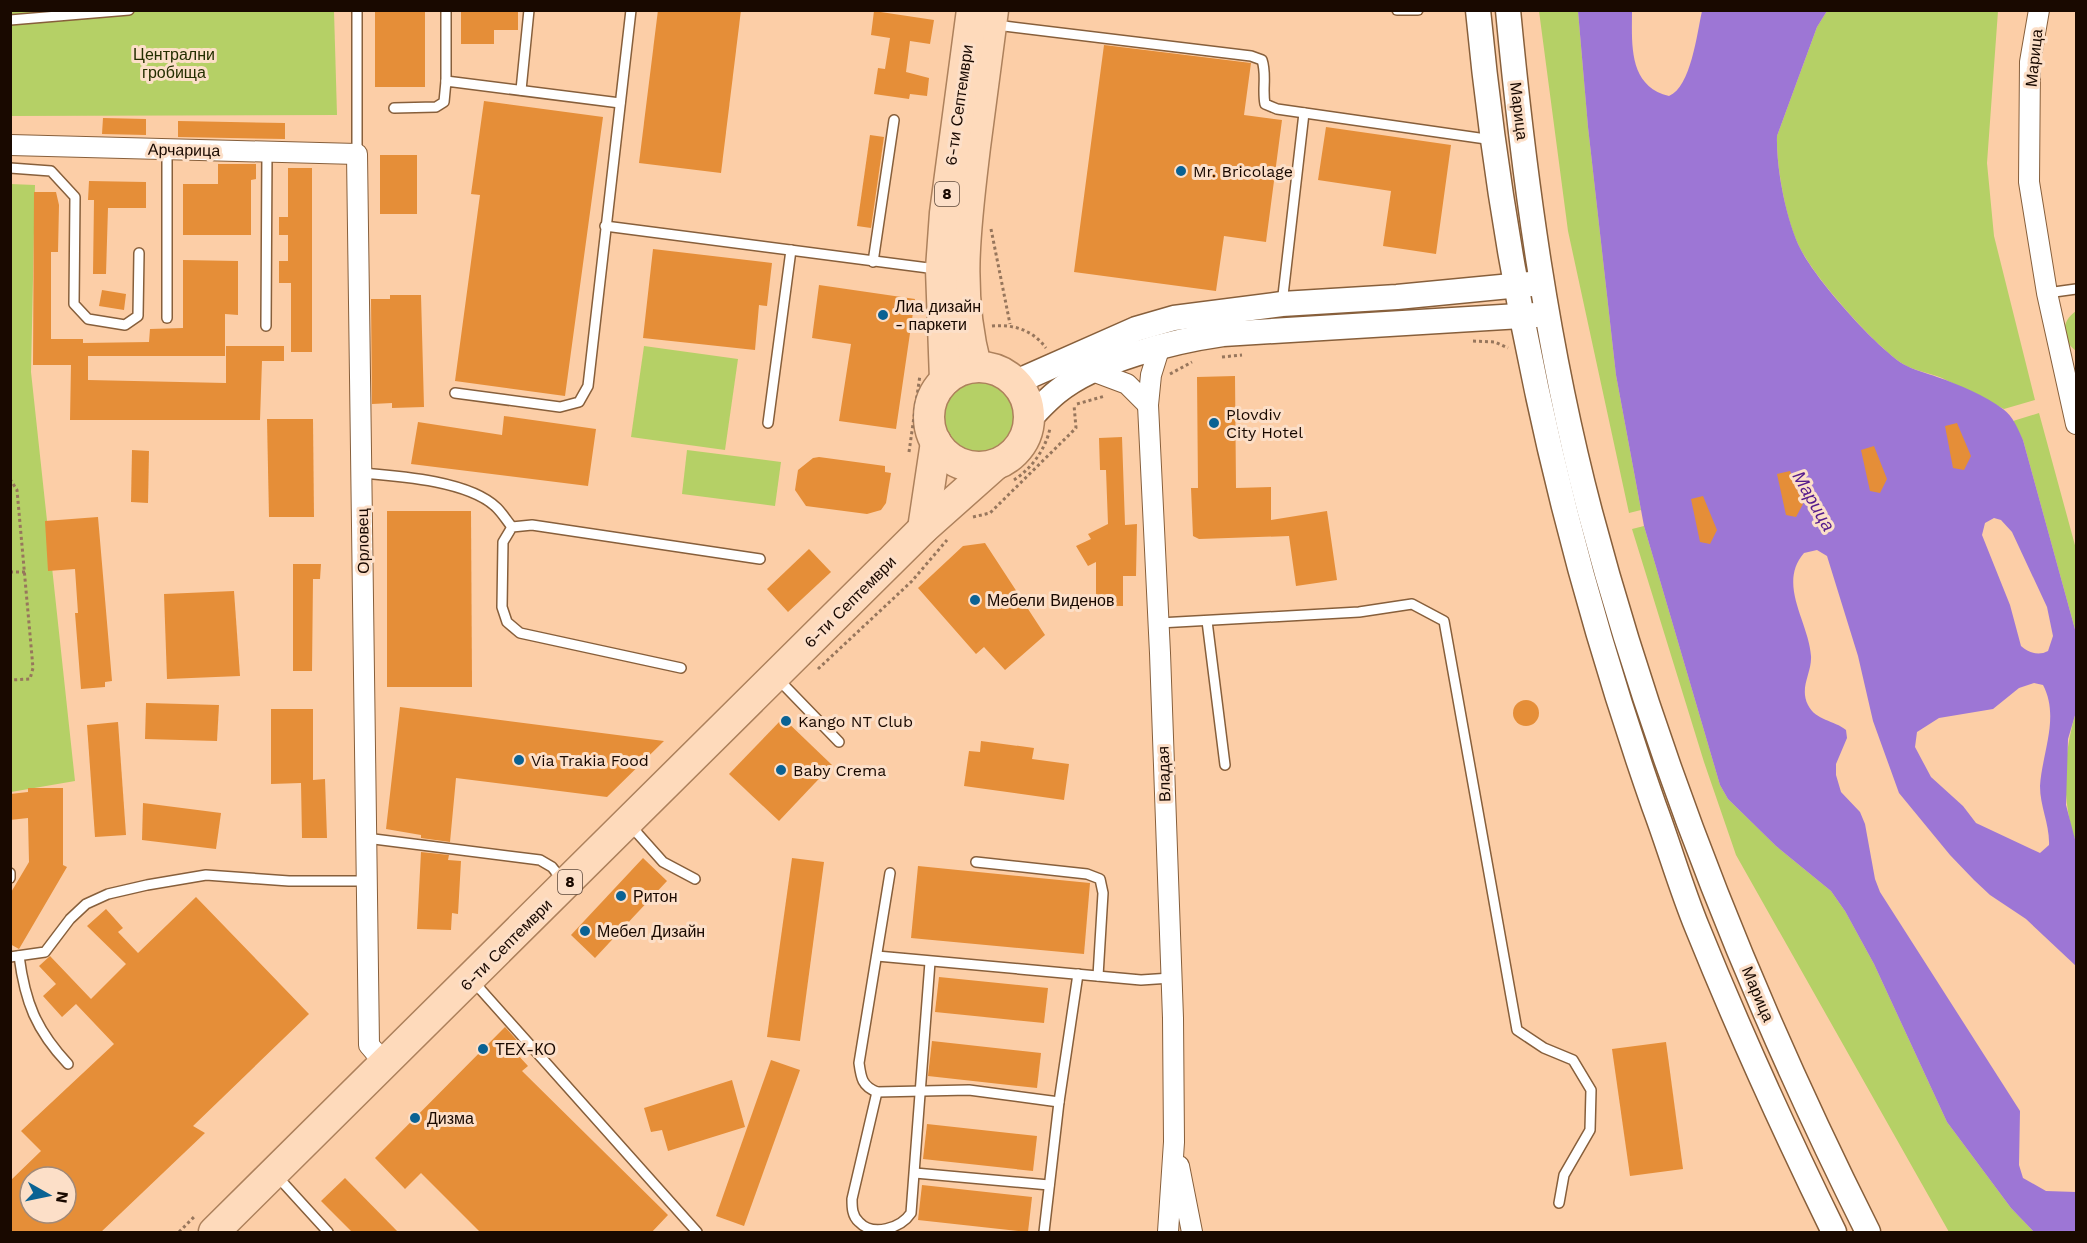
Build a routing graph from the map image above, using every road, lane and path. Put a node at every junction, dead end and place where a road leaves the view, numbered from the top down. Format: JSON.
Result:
{"nodes":[{"id":1,"x":129,"y":10,"type":"edge"},
{"id":2,"x":357,"y":10,"type":"edge"},
{"id":3,"x":446,"y":10,"type":"edge"},
{"id":4,"x":529,"y":10,"type":"edge"},
{"id":5,"x":632,"y":10,"type":"edge"},
{"id":6,"x":1398,"y":10,"type":"edge"},
{"id":7,"x":1418,"y":10,"type":"edge"},
{"id":8,"x":1478,"y":10,"type":"edge"},
{"id":9,"x":1508,"y":10,"type":"edge"},
{"id":10,"x":2039,"y":10,"type":"edge"},
{"id":11,"x":985,"y":15,"type":"edge"},
{"id":12,"x":10,"y":20,"type":"edge"},
{"id":13,"x":446,"y":81,"type":"junction"},
{"id":14,"x":521,"y":90,"type":"junction"},
{"id":15,"x":620,"y":103,"type":"junction"},
{"id":16,"x":394,"y":108,"type":"dead end"},
{"id":17,"x":1304,"y":112,"type":"junction"},
{"id":18,"x":894,"y":120,"type":"dead end"},
{"id":19,"x":1494,"y":141,"type":"junction"},
{"id":20,"x":10,"y":146,"type":"edge"},
{"id":21,"x":167,"y":149,"type":"junction"},
{"id":22,"x":267,"y":152,"type":"junction"},
{"id":23,"x":357,"y":154,"type":"junction"},
{"id":24,"x":10,"y":168,"type":"edge"},
{"id":25,"x":989,"y":221,"type":"dead end"},
{"id":26,"x":605,"y":226,"type":"junction"},
{"id":27,"x":791,"y":250,"type":"junction"},
{"id":28,"x":139,"y":253,"type":"dead end"},
{"id":29,"x":873,"y":262,"type":"junction"},
{"id":30,"x":941,"y":270,"type":"junction"},
{"id":31,"x":1542,"y":283,"type":"junction"},
{"id":32,"x":1515,"y":285,"type":"junction"},
{"id":33,"x":2076,"y":289,"type":"edge"},
{"id":34,"x":2047,"y":293,"type":"junction"},
{"id":35,"x":1282,"y":304,"type":"junction"},
{"id":36,"x":1547,"y":314,"type":"junction"},
{"id":37,"x":1520,"y":317,"type":"junction"},
{"id":38,"x":167,"y":318,"type":"dead end"},
{"id":39,"x":1010,"y":324,"type":"dead end"},
{"id":40,"x":266,"y":326,"type":"dead end"},
{"id":41,"x":1462,"y":340,"type":"dead end"},
{"id":42,"x":1160,"y":346,"type":"junction"},
{"id":43,"x":1527,"y":347,"type":"junction"},
{"id":44,"x":1248,"y":355,"type":"dead end"},
{"id":45,"x":1212,"y":357,"type":"dead end"},
{"id":46,"x":1200,"y":358,"type":"dead end"},
{"id":47,"x":976,"y":366,"type":"junction"},
{"id":48,"x":1095,"y":372,"type":"junction"},
{"id":49,"x":933,"y":373,"type":"junction"},
{"id":50,"x":1151,"y":375,"type":"junction"},
{"id":51,"x":2072,"y":376,"type":"edge"},
{"id":52,"x":1016,"y":382,"type":"junction"},
{"id":53,"x":1127,"y":384,"type":"junction"},
{"id":54,"x":455,"y":393,"type":"dead end"},
{"id":55,"x":1148,"y":405,"type":"junction"},
{"id":56,"x":1030,"y":418,"type":"junction"},
{"id":57,"x":2076,"y":420,"type":"edge"},
{"id":58,"x":768,"y":423,"type":"dead end"},
{"id":59,"x":936,"y":442,"type":"junction"},
{"id":60,"x":908,"y":463,"type":"dead end"},
{"id":61,"x":994,"y":465,"type":"junction"},
{"id":62,"x":362,"y":473,"type":"junction"},
{"id":63,"x":10,"y":479,"type":"edge"},
{"id":64,"x":964,"y":519,"type":"dead end"},
{"id":65,"x":512,"y":527,"type":"junction"},
{"id":66,"x":923,"y":530,"type":"junction"},
{"id":67,"x":760,"y":559,"type":"dead end"},
{"id":68,"x":10,"y":572,"type":"edge"},
{"id":69,"x":25,"y":572,"type":"junction"},
{"id":70,"x":1208,"y":621,"type":"junction"},
{"id":71,"x":1159,"y":624,"type":"junction"},
{"id":72,"x":681,"y":668,"type":"dead end"},
{"id":73,"x":776,"y":676,"type":"junction"},
{"id":74,"x":10,"y":680,"type":"edge"},
{"id":75,"x":838,"y":742,"type":"dead end"},
{"id":76,"x":1225,"y":765,"type":"dead end"},
{"id":77,"x":628,"y":824,"type":"junction"},
{"id":78,"x":366,"y":838,"type":"junction"},
{"id":79,"x":976,"y":862,"type":"dead end"},
{"id":80,"x":10,"y":873,"type":"edge"},
{"id":81,"x":890,"y":873,"type":"dead end"},
{"id":82,"x":10,"y":878,"type":"edge"},
{"id":83,"x":695,"y":879,"type":"dead end"},
{"id":84,"x":367,"y":881,"type":"junction"},
{"id":85,"x":567,"y":885,"type":"junction"},
{"id":86,"x":15,"y":956,"type":"edge"},
{"id":87,"x":877,"y":956,"type":"junction"},
{"id":88,"x":930,"y":962,"type":"junction"},
{"id":89,"x":1078,"y":974,"type":"junction"},
{"id":90,"x":1098,"y":976,"type":"junction"},
{"id":91,"x":1171,"y":978,"type":"junction"},
{"id":92,"x":471,"y":980,"type":"junction"},
{"id":93,"x":68,"y":1064,"type":"dead end"},
{"id":94,"x":386,"y":1065,"type":"junction"},
{"id":95,"x":919,"y":1091,"type":"junction"},
{"id":96,"x":876,"y":1092,"type":"junction"},
{"id":97,"x":1059,"y":1102,"type":"junction"},
{"id":98,"x":1174,"y":1143,"type":"junction"},
{"id":99,"x":274,"y":1173,"type":"junction"},
{"id":100,"x":915,"y":1173,"type":"junction"},
{"id":101,"x":1049,"y":1185,"type":"junction"},
{"id":102,"x":1559,"y":1203,"type":"dead end"},
{"id":103,"x":221,"y":1222,"type":"edge"},
{"id":104,"x":179,"y":1233,"type":"edge"},
{"id":105,"x":328,"y":1233,"type":"edge"},
{"id":106,"x":697,"y":1233,"type":"edge"},
{"id":107,"x":1044,"y":1233,"type":"edge"},
{"id":108,"x":1168,"y":1233,"type":"edge"},
{"id":109,"x":1192,"y":1233,"type":"edge"},
{"id":110,"x":1834,"y":1233,"type":"edge"},
{"id":111,"x":1868,"y":1233,"type":"edge"}],
"edges":[{"from":1,"to":12,"type":"lane"},
{"from":2,"to":23,"type":"lane","name":"Орловец"},
{"from":3,"to":13,"type":"lane"},
{"from":4,"to":14,"type":"lane"},
{"from":5,"to":15,"type":"lane"},
{"from":6,"to":7,"type":"lane"},
{"from":8,"to":19,"type":"street","name":"Марица"},
{"from":9,"to":31,"type":"street","name":"Марица"},
{"from":10,"to":34,"type":"street","name":"Марица"},
{"from":11,"to":17,"type":"lane"},
{"from":11,"to":30,"type":"main road","name":"6-ти Септември","number":"8"},
{"from":11,"to":47,"type":"main road","name":"6-ти Септември","number":"8"},
{"from":13,"to":14,"type":"lane"},
{"from":13,"to":16,"type":"lane"},
{"from":14,"to":15,"type":"lane"},
{"from":15,"to":26,"type":"lane"},
{"from":17,"to":19,"type":"lane"},
{"from":17,"to":35,"type":"lane"},
{"from":18,"to":29,"type":"lane"},
{"from":19,"to":32,"type":"street","name":"Марица"},
{"from":20,"to":21,"type":"street","name":"Арчарица"},
{"from":21,"to":22,"type":"street","name":"Арчарица"},
{"from":21,"to":38,"type":"lane"},
{"from":22,"to":23,"type":"street","name":"Арчарица"},
{"from":22,"to":40,"type":"lane"},
{"from":23,"to":62,"type":"street","name":"Орловец"},
{"from":24,"to":28,"type":"lane"},
{"from":25,"to":39,"type":"path"},
{"from":26,"to":27,"type":"lane"},
{"from":26,"to":54,"type":"lane"},
{"from":27,"to":29,"type":"lane"},
{"from":27,"to":58,"type":"lane"},
{"from":29,"to":30,"type":"lane"},
{"from":30,"to":49,"type":"main road","name":"6-ти Септември","number":"8"},
{"from":31,"to":32,"type":"street"},
{"from":31,"to":36,"type":"street","name":"Марица"},
{"from":32,"to":35,"type":"street"},
{"from":32,"to":37,"type":"street","name":"Марица"},
{"from":33,"to":34,"type":"lane"},
{"from":34,"to":51,"type":"street","name":"Марица"},
{"from":35,"to":52,"type":"street"},
{"from":36,"to":37,"type":"street"},
{"from":36,"to":111,"type":"street","name":"Марица"},
{"from":37,"to":42,"type":"street"},
{"from":37,"to":43,"type":"street","name":"Марица"},
{"from":41,"to":43,"type":"path"},
{"from":42,"to":48,"type":"street"},
{"from":42,"to":50,"type":"street","name":"Владая"},
{"from":43,"to":110,"type":"street","name":"Марица"},
{"from":44,"to":45,"type":"path"},
{"from":46,"to":50,"type":"path"},
{"from":47,"to":49,"type":"main road"},
{"from":47,"to":52,"type":"main road"},
{"from":48,"to":53,"type":"street"},
{"from":48,"to":56,"type":"street"},
{"from":49,"to":59,"type":"main road"},
{"from":49,"to":60,"type":"path"},
{"from":50,"to":55,"type":"street","name":"Владая"},
{"from":51,"to":57,"type":"street","name":"Марица"},
{"from":52,"to":56,"type":"main road"},
{"from":53,"to":55,"type":"street"},
{"from":53,"to":64,"type":"path"},
{"from":55,"to":71,"type":"street","name":"Владая"},
{"from":56,"to":61,"type":"main road","number":"8"},
{"from":59,"to":61,"type":"main road"},
{"from":59,"to":66,"type":"main road"},
{"from":61,"to":66,"type":"main road","name":"6-ти Септември","number":"8"},
{"from":62,"to":65,"type":"lane"},
{"from":62,"to":78,"type":"street","name":"Орловец"},
{"from":63,"to":69,"type":"path"},
{"from":65,"to":67,"type":"lane"},
{"from":65,"to":72,"type":"lane"},
{"from":66,"to":73,"type":"main road","name":"6-ти Септември","number":"8"},
{"from":68,"to":69,"type":"path"},
{"from":69,"to":74,"type":"path"},
{"from":70,"to":71,"type":"lane"},
{"from":70,"to":76,"type":"lane"},
{"from":70,"to":102,"type":"lane"},
{"from":71,"to":91,"type":"street","name":"Владая"},
{"from":73,"to":75,"type":"lane"},
{"from":73,"to":77,"type":"main road","name":"6-ти Септември","number":"8"},
{"from":77,"to":83,"type":"lane"},
{"from":77,"to":85,"type":"main road","name":"6-ти Септември","number":"8"},
{"from":78,"to":84,"type":"street","name":"Орловец"},
{"from":78,"to":85,"type":"lane"},
{"from":79,"to":90,"type":"lane"},
{"from":80,"to":82,"type":"lane"},
{"from":81,"to":87,"type":"lane"},
{"from":84,"to":86,"type":"lane"},
{"from":84,"to":94,"type":"street","name":"Орловец"},
{"from":85,"to":92,"type":"main road","name":"6-ти Септември","number":"8"},
{"from":86,"to":93,"type":"lane"},
{"from":87,"to":88,"type":"lane"},
{"from":87,"to":96,"type":"lane"},
{"from":88,"to":89,"type":"lane"},
{"from":88,"to":95,"type":"lane"},
{"from":89,"to":90,"type":"lane"},
{"from":89,"to":97,"type":"lane"},
{"from":90,"to":91,"type":"lane"},
{"from":91,"to":98,"type":"street","name":"Владая"},
{"from":92,"to":94,"type":"main road","name":"6-ти Септември","number":"8"},
{"from":92,"to":106,"type":"lane"},
{"from":94,"to":99,"type":"main road","name":"6-ти Септември","number":"8"},
{"from":95,"to":96,"type":"lane"},
{"from":95,"to":97,"type":"lane"},
{"from":95,"to":100,"type":"lane"},
{"from":96,"to":100,"type":"lane"},
{"from":97,"to":101,"type":"lane"},
{"from":98,"to":108,"type":"street","name":"Владая"},
{"from":98,"to":109,"type":"street","name":"Владая"},
{"from":99,"to":103,"type":"main road","name":"6-ти Септември","number":"8"},
{"from":99,"to":105,"type":"lane"},
{"from":100,"to":101,"type":"lane"},
{"from":101,"to":107,"type":"lane"},
{"from":103,"to":104,"type":"path"}]}
